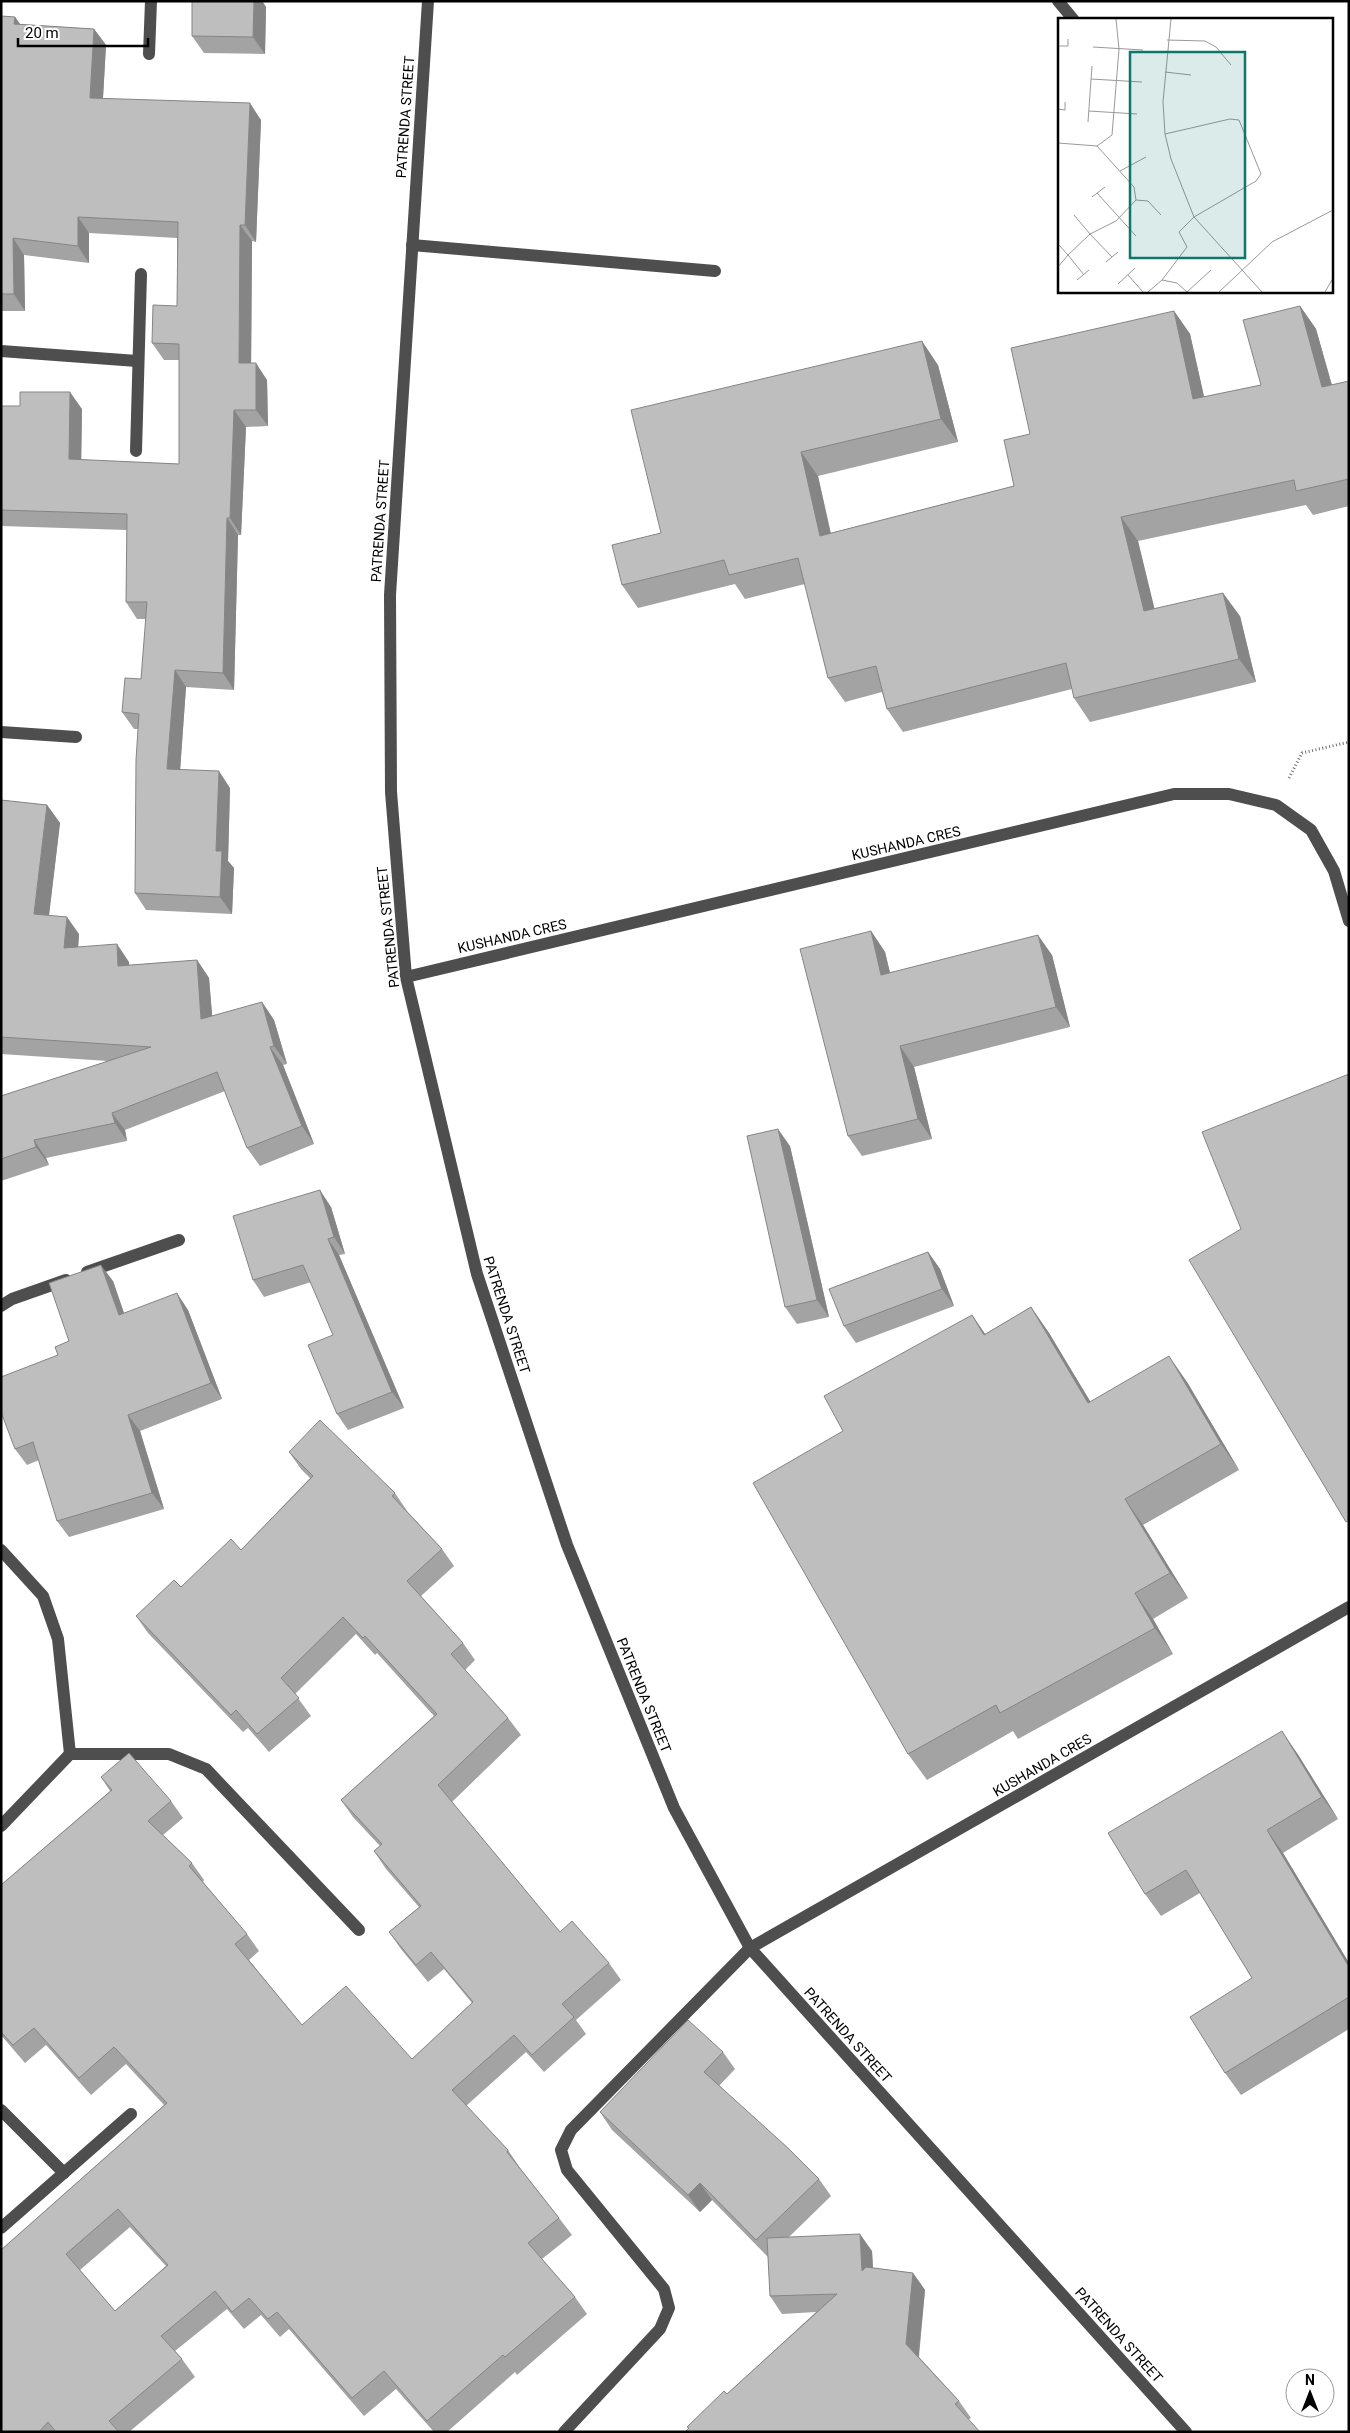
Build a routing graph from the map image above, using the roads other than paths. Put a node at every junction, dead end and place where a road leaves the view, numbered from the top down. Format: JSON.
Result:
{"nodes":[{"id":1,"x":151,"y":1,"type":"edge"},
{"id":2,"x":428,"y":1,"type":"edge"},
{"id":3,"x":1058,"y":1,"type":"edge"},
{"id":4,"x":1072,"y":18,"type":"edge"},
{"id":5,"x":149,"y":54,"type":"dead end"},
{"id":6,"x":412,"y":245,"type":"junction"},
{"id":7,"x":715,"y":271,"type":"dead end"},
{"id":8,"x":141,"y":274,"type":"dead end"},
{"id":9,"x":1,"y":351,"type":"edge"},
{"id":10,"x":138,"y":361,"type":"junction"},
{"id":11,"x":136,"y":451,"type":"dead end"},
{"id":12,"x":1,"y":732,"type":"edge"},
{"id":13,"x":76,"y":737,"type":"dead end"},
{"id":14,"x":1349,"y":921,"type":"edge"},
{"id":15,"x":406,"y":977,"type":"junction"},
{"id":16,"x":179,"y":1240,"type":"dead end"},
{"id":17,"x":1,"y":1306,"type":"edge"},
{"id":18,"x":1,"y":1550,"type":"edge"},
{"id":19,"x":1349,"y":1607,"type":"edge"},
{"id":20,"x":70,"y":1754,"type":"junction"},
{"id":21,"x":1,"y":1826,"type":"edge"},
{"id":22,"x":359,"y":1930,"type":"dead end"},
{"id":23,"x":750,"y":1948,"type":"junction"},
{"id":24,"x":1,"y":2110,"type":"edge"},
{"id":25,"x":131,"y":2114,"type":"dead end"},
{"id":26,"x":64,"y":2173,"type":"junction"},
{"id":27,"x":1,"y":2228,"type":"edge"},
{"id":28,"x":564,"y":2432,"type":"edge"},
{"id":29,"x":1186,"y":2432,"type":"edge"}],
"edges":[{"from":1,"to":5,"type":"street"},
{"from":2,"to":6,"type":"street","name":"PATRENDA STREET"},
{"from":3,"to":4,"type":"street"},
{"from":6,"to":7,"type":"street"},
{"from":6,"to":15,"type":"street","name":"PATRENDA STREET"},
{"from":8,"to":10,"type":"street"},
{"from":9,"to":10,"type":"street"},
{"from":10,"to":11,"type":"street"},
{"from":12,"to":13,"type":"street"},
{"from":14,"to":15,"type":"street","name":"KUSHANDA CRES"},
{"from":15,"to":23,"type":"street","name":"PATRENDA STREET"},
{"from":16,"to":17,"type":"street"},
{"from":18,"to":20,"type":"street"},
{"from":19,"to":23,"type":"street","name":"KUSHANDA CRES"},
{"from":20,"to":21,"type":"street"},
{"from":20,"to":22,"type":"street"},
{"from":23,"to":28,"type":"street","name":"KUSHANDA CRES"},
{"from":23,"to":29,"type":"street","name":"PATRENDA STREET"},
{"from":24,"to":26,"type":"street"},
{"from":25,"to":26,"type":"street"},
{"from":26,"to":27,"type":"street"}]}
